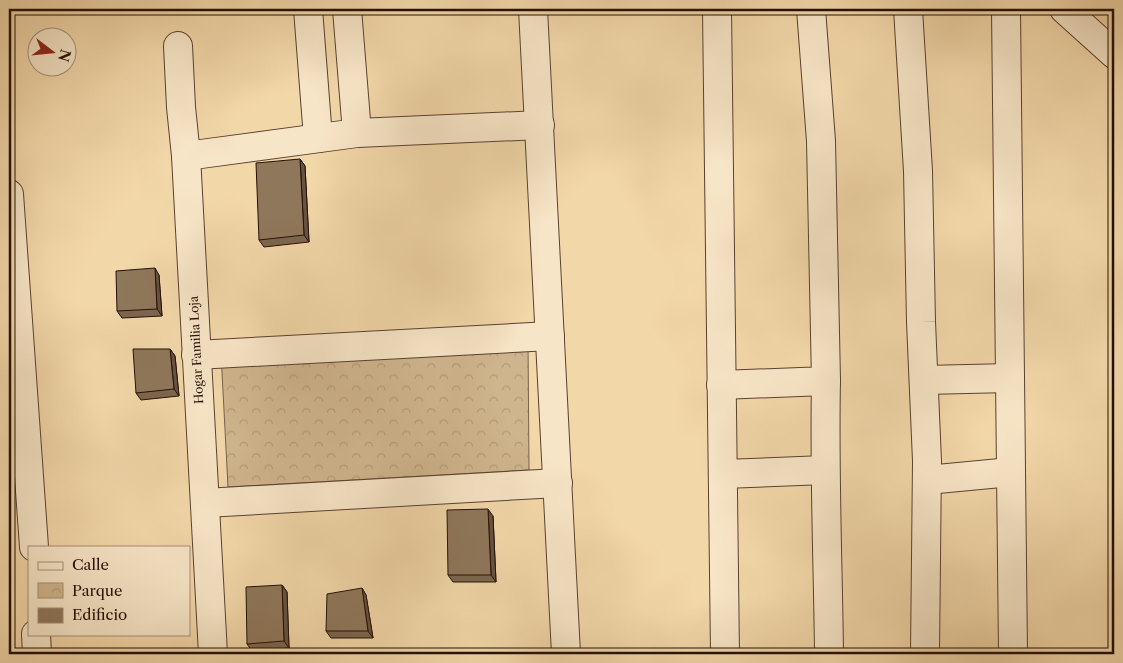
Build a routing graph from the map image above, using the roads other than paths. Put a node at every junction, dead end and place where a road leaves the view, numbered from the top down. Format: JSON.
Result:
{"nodes":[{"id":1,"x":308,"y":9,"type":"edge"},
{"id":2,"x":346,"y":9,"type":"edge"},
{"id":3,"x":533,"y":9,"type":"edge"},
{"id":4,"x":716,"y":9,"type":"edge"},
{"id":5,"x":811,"y":9,"type":"edge"},
{"id":6,"x":908,"y":9,"type":"edge"},
{"id":7,"x":1006,"y":9,"type":"edge"},
{"id":8,"x":1064,"y":9,"type":"edge"},
{"id":9,"x":178,"y":46,"type":"dead end"},
{"id":10,"x":1114,"y":54,"type":"edge"},
{"id":11,"x":540,"y":125,"type":"junction"},
{"id":12,"x":357,"y":133,"type":"junction"},
{"id":13,"x":318,"y":138,"type":"junction"},
{"id":14,"x":186,"y":156,"type":"junction"},
{"id":15,"x":9,"y":194,"type":"edge"},
{"id":16,"x":550,"y":336,"type":"junction"},
{"id":17,"x":196,"y":355,"type":"junction"},
{"id":18,"x":1010,"y":378,"type":"junction"},
{"id":19,"x":924,"y":380,"type":"junction"},
{"id":20,"x":826,"y":381,"type":"junction"},
{"id":21,"x":721,"y":385,"type":"junction"},
{"id":22,"x":825,"y":470,"type":"junction"},
{"id":23,"x":1011,"y":472,"type":"junction"},
{"id":24,"x":723,"y":474,"type":"junction"},
{"id":25,"x":926,"y":480,"type":"junction"},
{"id":26,"x":558,"y":483,"type":"junction"},
{"id":27,"x":205,"y":503,"type":"junction"},
{"id":28,"x":34,"y":546,"type":"edge"},
{"id":29,"x":36,"y":636,"type":"edge"},
{"id":30,"x":37,"y":654,"type":"edge"},
{"id":31,"x":213,"y":654,"type":"edge"},
{"id":32,"x":566,"y":654,"type":"edge"},
{"id":33,"x":725,"y":654,"type":"edge"},
{"id":34,"x":829,"y":654,"type":"edge"},
{"id":35,"x":925,"y":654,"type":"edge"},
{"id":36,"x":1013,"y":654,"type":"edge"}],
"edges":[{"from":1,"to":13,"type":"street"},
{"from":2,"to":12,"type":"street"},
{"from":3,"to":11,"type":"street"},
{"from":4,"to":21,"type":"street"},
{"from":5,"to":20,"type":"street"},
{"from":6,"to":19,"type":"street"},
{"from":7,"to":18,"type":"street"},
{"from":8,"to":10,"type":"street"},
{"from":9,"to":14,"type":"street","name":"Hogar Familia Loja"},
{"from":11,"to":12,"type":"street"},
{"from":11,"to":16,"type":"street"},
{"from":12,"to":13,"type":"street"},
{"from":13,"to":14,"type":"street"},
{"from":14,"to":17,"type":"street","name":"Hogar Familia Loja"},
{"from":15,"to":28,"type":"street"},
{"from":16,"to":17,"type":"street"},
{"from":16,"to":26,"type":"street"},
{"from":17,"to":27,"type":"street","name":"Hogar Familia Loja"},
{"from":18,"to":19,"type":"street"},
{"from":18,"to":23,"type":"street"},
{"from":19,"to":25,"type":"street"},
{"from":20,"to":21,"type":"street"},
{"from":20,"to":22,"type":"street"},
{"from":21,"to":24,"type":"street"},
{"from":22,"to":24,"type":"street"},
{"from":22,"to":34,"type":"street"},
{"from":23,"to":25,"type":"street"},
{"from":23,"to":36,"type":"street"},
{"from":24,"to":33,"type":"street"},
{"from":25,"to":35,"type":"street"},
{"from":26,"to":27,"type":"street"},
{"from":26,"to":32,"type":"street"},
{"from":27,"to":31,"type":"street","name":"Hogar Familia Loja"},
{"from":29,"to":30,"type":"street"}]}
